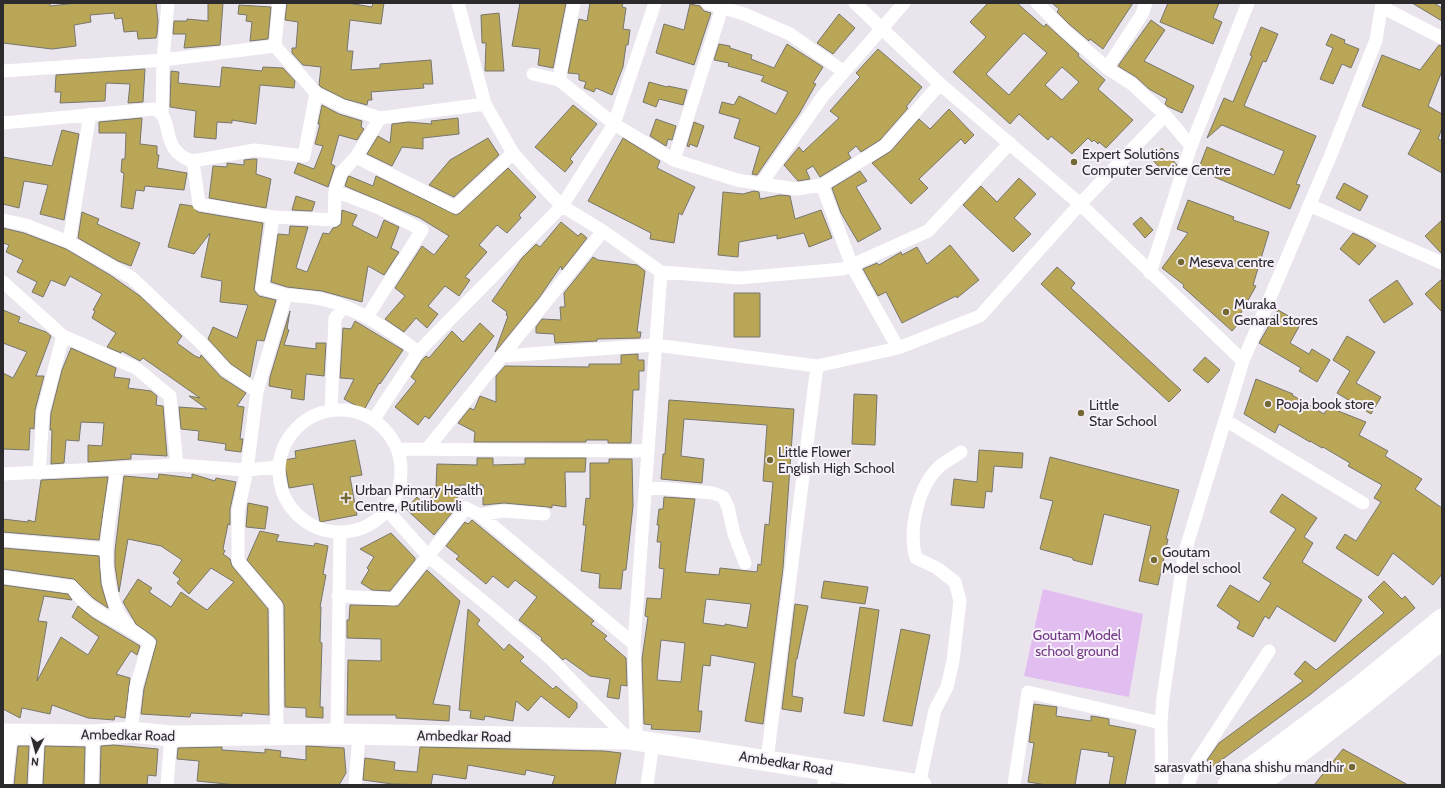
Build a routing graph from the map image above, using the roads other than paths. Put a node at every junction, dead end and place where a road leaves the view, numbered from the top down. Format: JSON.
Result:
{"nodes":[{"id":1,"x":168,"y":3,"type":"edge"},
{"id":2,"x":279,"y":3,"type":"edge"},
{"id":3,"x":458,"y":3,"type":"edge"},
{"id":4,"x":467,"y":3,"type":"edge"},
{"id":5,"x":574,"y":3,"type":"edge"},
{"id":6,"x":655,"y":3,"type":"edge"},
{"id":7,"x":707,"y":3,"type":"edge"},
{"id":8,"x":855,"y":3,"type":"edge"},
{"id":9,"x":904,"y":3,"type":"edge"},
{"id":10,"x":1037,"y":3,"type":"edge"},
{"id":11,"x":1146,"y":3,"type":"edge"},
{"id":12,"x":1248,"y":3,"type":"edge"},
{"id":13,"x":1382,"y":5,"type":"edge"},
{"id":14,"x":722,"y":8,"type":"junction"},
{"id":15,"x":746,"y":9,"type":"edge"},
{"id":16,"x":882,"y":27,"type":"junction"},
{"id":17,"x":466,"y":36,"type":"junction"},
{"id":18,"x":1442,"y":38,"type":"edge"},
{"id":19,"x":274,"y":46,"type":"junction"},
{"id":20,"x":163,"y":60,"type":"junction"},
{"id":21,"x":1107,"y":68,"type":"junction"},
{"id":22,"x":3,"y":70,"type":"edge"},
{"id":23,"x":844,"y":72,"type":"junction"},
{"id":24,"x":533,"y":74,"type":"dead end"},
{"id":25,"x":559,"y":80,"type":"junction"},
{"id":26,"x":940,"y":84,"type":"junction"},
{"id":27,"x":316,"y":93,"type":"junction"},
{"id":28,"x":485,"y":104,"type":"junction"},
{"id":29,"x":90,"y":114,"type":"junction"},
{"id":30,"x":162,"y":115,"type":"junction"},
{"id":31,"x":1165,"y":115,"type":"junction"},
{"id":32,"x":380,"y":118,"type":"junction"},
{"id":33,"x":3,"y":122,"type":"edge"},
{"id":34,"x":614,"y":124,"type":"junction"},
{"id":35,"x":1010,"y":143,"type":"junction"},
{"id":36,"x":1191,"y":146,"type":"junction"},
{"id":37,"x":514,"y":152,"type":"junction"},
{"id":38,"x":356,"y":157,"type":"junction"},
{"id":39,"x":674,"y":160,"type":"junction"},
{"id":40,"x":193,"y":161,"type":"junction"},
{"id":41,"x":761,"y":184,"type":"junction"},
{"id":42,"x":822,"y":185,"type":"junction"},
{"id":43,"x":334,"y":191,"type":"junction"},
{"id":44,"x":1080,"y":204,"type":"junction"},
{"id":45,"x":1309,"y":205,"type":"junction"},
{"id":46,"x":562,"y":206,"type":"junction"},
{"id":47,"x":272,"y":217,"type":"junction"},
{"id":48,"x":3,"y":220,"type":"edge"},
{"id":49,"x":603,"y":231,"type":"junction"},
{"id":50,"x":69,"y":242,"type":"junction"},
{"id":51,"x":1442,"y":263,"type":"edge"},
{"id":52,"x":852,"y":266,"type":"junction"},
{"id":53,"x":661,"y":272,"type":"junction"},
{"id":54,"x":1150,"y":273,"type":"junction"},
{"id":55,"x":3,"y":282,"type":"edge"},
{"id":56,"x":286,"y":295,"type":"junction"},
{"id":57,"x":367,"y":317,"type":"junction"},
{"id":58,"x":63,"y":336,"type":"junction"},
{"id":59,"x":656,"y":345,"type":"junction"},
{"id":60,"x":898,"y":348,"type":"junction"},
{"id":61,"x":418,"y":352,"type":"junction"},
{"id":62,"x":503,"y":356,"type":"junction"},
{"id":63,"x":1243,"y":360,"type":"junction"},
{"id":64,"x":818,"y":366,"type":"junction"},
{"id":65,"x":257,"y":391,"type":"junction"},
{"id":66,"x":331,"y":410,"type":"junction"},
{"id":67,"x":374,"y":419,"type":"junction"},
{"id":68,"x":1225,"y":420,"type":"junction"},
{"id":69,"x":398,"y":449,"type":"junction"},
{"id":70,"x":427,"y":449,"type":"junction"},
{"id":71,"x":648,"y":451,"type":"junction"},
{"id":72,"x":961,"y":452,"type":"dead end"},
{"id":73,"x":177,"y":465,"type":"junction"},
{"id":74,"x":278,"y":467,"type":"junction"},
{"id":75,"x":117,"y":469,"type":"junction"},
{"id":76,"x":247,"y":470,"type":"junction"},
{"id":77,"x":39,"y":473,"type":"junction"},
{"id":78,"x":3,"y":474,"type":"edge"},
{"id":79,"x":646,"y":487,"type":"junction"},
{"id":80,"x":1363,"y":503,"type":"dead end"},
{"id":81,"x":387,"y":510,"type":"junction"},
{"id":82,"x":544,"y":514,"type":"dead end"},
{"id":83,"x":480,"y":515,"type":"junction"},
{"id":84,"x":340,"y":532,"type":"junction"},
{"id":85,"x":3,"y":540,"type":"edge"},
{"id":86,"x":106,"y":549,"type":"junction"},
{"id":87,"x":429,"y":557,"type":"junction"},
{"id":88,"x":745,"y":563,"type":"dead end"},
{"id":89,"x":3,"y":577,"type":"edge"},
{"id":90,"x":338,"y":596,"type":"junction"},
{"id":91,"x":1442,"y":619,"type":"edge"},
{"id":92,"x":137,"y":632,"type":"junction"},
{"id":93,"x":1442,"y":639,"type":"edge"},
{"id":94,"x":634,"y":644,"type":"junction"},
{"id":95,"x":1269,"y":651,"type":"dead end"},
{"id":96,"x":1161,"y":723,"type":"junction"},
{"id":97,"x":131,"y":732,"type":"junction"},
{"id":98,"x":38,"y":733,"type":"junction"},
{"id":99,"x":7,"y":734,"type":"edge"},
{"id":100,"x":337,"y":734,"type":"junction"},
{"id":101,"x":92,"y":735,"type":"junction"},
{"id":102,"x":359,"y":735,"type":"junction"},
{"id":103,"x":171,"y":736,"type":"junction"},
{"id":104,"x":277,"y":736,"type":"junction"},
{"id":105,"x":639,"y":740,"type":"junction"},
{"id":106,"x":767,"y":760,"type":"junction"},
{"id":107,"x":825,"y":777,"type":"edge"},
{"id":108,"x":6,"y":785,"type":"edge"},
{"id":109,"x":35,"y":785,"type":"edge"},
{"id":110,"x":92,"y":785,"type":"edge"},
{"id":111,"x":167,"y":785,"type":"edge"},
{"id":112,"x":355,"y":785,"type":"edge"},
{"id":113,"x":647,"y":785,"type":"edge"},
{"id":114,"x":918,"y":785,"type":"edge"},
{"id":115,"x":1014,"y":785,"type":"edge"},
{"id":116,"x":1162,"y":785,"type":"edge"},
{"id":117,"x":1188,"y":785,"type":"edge"},
{"id":118,"x":1228,"y":785,"type":"edge"},
{"id":119,"x":1258,"y":785,"type":"edge"}],
"edges":[{"from":1,"to":20,"type":"street"},
{"from":2,"to":19,"type":"street"},
{"from":3,"to":17,"type":"street"},
{"from":4,"to":17,"type":"street"},
{"from":5,"to":25,"type":"street"},
{"from":6,"to":34,"type":"street"},
{"from":7,"to":14,"type":"street"},
{"from":8,"to":16,"type":"street"},
{"from":9,"to":16,"type":"street"},
{"from":10,"to":21,"type":"street"},
{"from":11,"to":21,"type":"street"},
{"from":12,"to":36,"type":"street"},
{"from":13,"to":18,"type":"street"},
{"from":13,"to":45,"type":"street"},
{"from":14,"to":15,"type":"street"},
{"from":14,"to":39,"type":"street"},
{"from":15,"to":23,"type":"street"},
{"from":16,"to":23,"type":"street"},
{"from":16,"to":26,"type":"street"},
{"from":17,"to":28,"type":"street"},
{"from":19,"to":20,"type":"street"},
{"from":19,"to":27,"type":"street"},
{"from":20,"to":22,"type":"street"},
{"from":20,"to":30,"type":"street"},
{"from":21,"to":31,"type":"street"},
{"from":23,"to":41,"type":"street"},
{"from":24,"to":25,"type":"street"},
{"from":25,"to":34,"type":"street"},
{"from":26,"to":35,"type":"street"},
{"from":26,"to":42,"type":"street"},
{"from":27,"to":32,"type":"street"},
{"from":27,"to":40,"type":"street"},
{"from":28,"to":32,"type":"street"},
{"from":28,"to":37,"type":"street"},
{"from":29,"to":30,"type":"street"},
{"from":29,"to":33,"type":"street"},
{"from":29,"to":50,"type":"street"},
{"from":30,"to":40,"type":"street"},
{"from":31,"to":36,"type":"street"},
{"from":31,"to":44,"type":"street"},
{"from":32,"to":38,"type":"street"},
{"from":34,"to":39,"type":"street"},
{"from":34,"to":46,"type":"street"},
{"from":35,"to":44,"type":"street"},
{"from":35,"to":52,"type":"street"},
{"from":36,"to":54,"type":"street"},
{"from":37,"to":38,"type":"street"},
{"from":37,"to":46,"type":"street"},
{"from":38,"to":43,"type":"street"},
{"from":39,"to":41,"type":"street"},
{"from":40,"to":47,"type":"street"},
{"from":41,"to":42,"type":"street"},
{"from":42,"to":52,"type":"street"},
{"from":43,"to":47,"type":"street"},
{"from":43,"to":57,"type":"street"},
{"from":44,"to":54,"type":"street"},
{"from":44,"to":60,"type":"street"},
{"from":45,"to":51,"type":"street"},
{"from":45,"to":63,"type":"street"},
{"from":46,"to":49,"type":"street"},
{"from":46,"to":61,"type":"street"},
{"from":47,"to":56,"type":"street"},
{"from":48,"to":50,"type":"street"},
{"from":49,"to":53,"type":"street"},
{"from":49,"to":62,"type":"street"},
{"from":50,"to":65,"type":"street"},
{"from":52,"to":53,"type":"street"},
{"from":52,"to":60,"type":"street"},
{"from":53,"to":59,"type":"street"},
{"from":54,"to":63,"type":"street"},
{"from":55,"to":58,"type":"street"},
{"from":56,"to":57,"type":"street"},
{"from":56,"to":65,"type":"street"},
{"from":57,"to":61,"type":"street"},
{"from":57,"to":66,"type":"street"},
{"from":58,"to":73,"type":"street"},
{"from":58,"to":77,"type":"street"},
{"from":59,"to":62,"type":"street"},
{"from":59,"to":64,"type":"street"},
{"from":59,"to":71,"type":"street"},
{"from":60,"to":64,"type":"street"},
{"from":61,"to":67,"type":"street"},
{"from":62,"to":70,"type":"street"},
{"from":63,"to":68,"type":"street"},
{"from":64,"to":106,"type":"street"},
{"from":65,"to":76,"type":"street"},
{"from":66,"to":67,"type":"street"},
{"from":66,"to":74,"type":"street"},
{"from":67,"to":69,"type":"street"},
{"from":68,"to":80,"type":"street"},
{"from":68,"to":96,"type":"street"},
{"from":69,"to":70,"type":"street"},
{"from":69,"to":81,"type":"street"},
{"from":70,"to":71,"type":"street"},
{"from":71,"to":79,"type":"street"},
{"from":72,"to":114,"type":"street"},
{"from":73,"to":75,"type":"street"},
{"from":73,"to":76,"type":"street"},
{"from":74,"to":76,"type":"street"},
{"from":74,"to":84,"type":"street"},
{"from":75,"to":77,"type":"street"},
{"from":75,"to":86,"type":"street"},
{"from":76,"to":104,"type":"street"},
{"from":77,"to":78,"type":"street"},
{"from":79,"to":88,"type":"street"},
{"from":79,"to":94,"type":"street"},
{"from":81,"to":84,"type":"street"},
{"from":81,"to":87,"type":"street"},
{"from":82,"to":83,"type":"street"},
{"from":83,"to":87,"type":"street"},
{"from":83,"to":94,"type":"street"},
{"from":84,"to":90,"type":"street"},
{"from":85,"to":86,"type":"street"},
{"from":86,"to":92,"type":"street"},
{"from":87,"to":90,"type":"street"},
{"from":87,"to":105,"type":"street"},
{"from":89,"to":92,"type":"street"},
{"from":90,"to":100,"type":"street"},
{"from":91,"to":118,"type":"main road"},
{"from":92,"to":97,"type":"street"},
{"from":93,"to":119,"type":"main road"},
{"from":94,"to":105,"type":"street"},
{"from":95,"to":117,"type":"street"},
{"from":96,"to":115,"type":"street"},
{"from":96,"to":116,"type":"street"},
{"from":97,"to":101,"type":"main road","name":"Ambedkar Road"},
{"from":97,"to":103,"type":"main road","name":"Ambedkar Road"},
{"from":98,"to":99,"type":"main road","name":"Ambedkar Road"},
{"from":98,"to":101,"type":"main road","name":"Ambedkar Road"},
{"from":98,"to":109,"type":"street"},
{"from":99,"to":108,"type":"street"},
{"from":100,"to":102,"type":"main road","name":"Ambedkar Road"},
{"from":100,"to":104,"type":"main road","name":"Ambedkar Road"},
{"from":101,"to":110,"type":"street"},
{"from":102,"to":105,"type":"main road","name":"Ambedkar Road"},
{"from":102,"to":112,"type":"street"},
{"from":103,"to":104,"type":"main road","name":"Ambedkar Road"},
{"from":103,"to":111,"type":"street"},
{"from":105,"to":106,"type":"main road","name":"Ambedkar Road"},
{"from":105,"to":113,"type":"street"},
{"from":106,"to":107,"type":"main road","name":"Ambedkar Road"},
{"from":107,"to":114,"type":"main road","name":"Ambedkar Road"}]}
